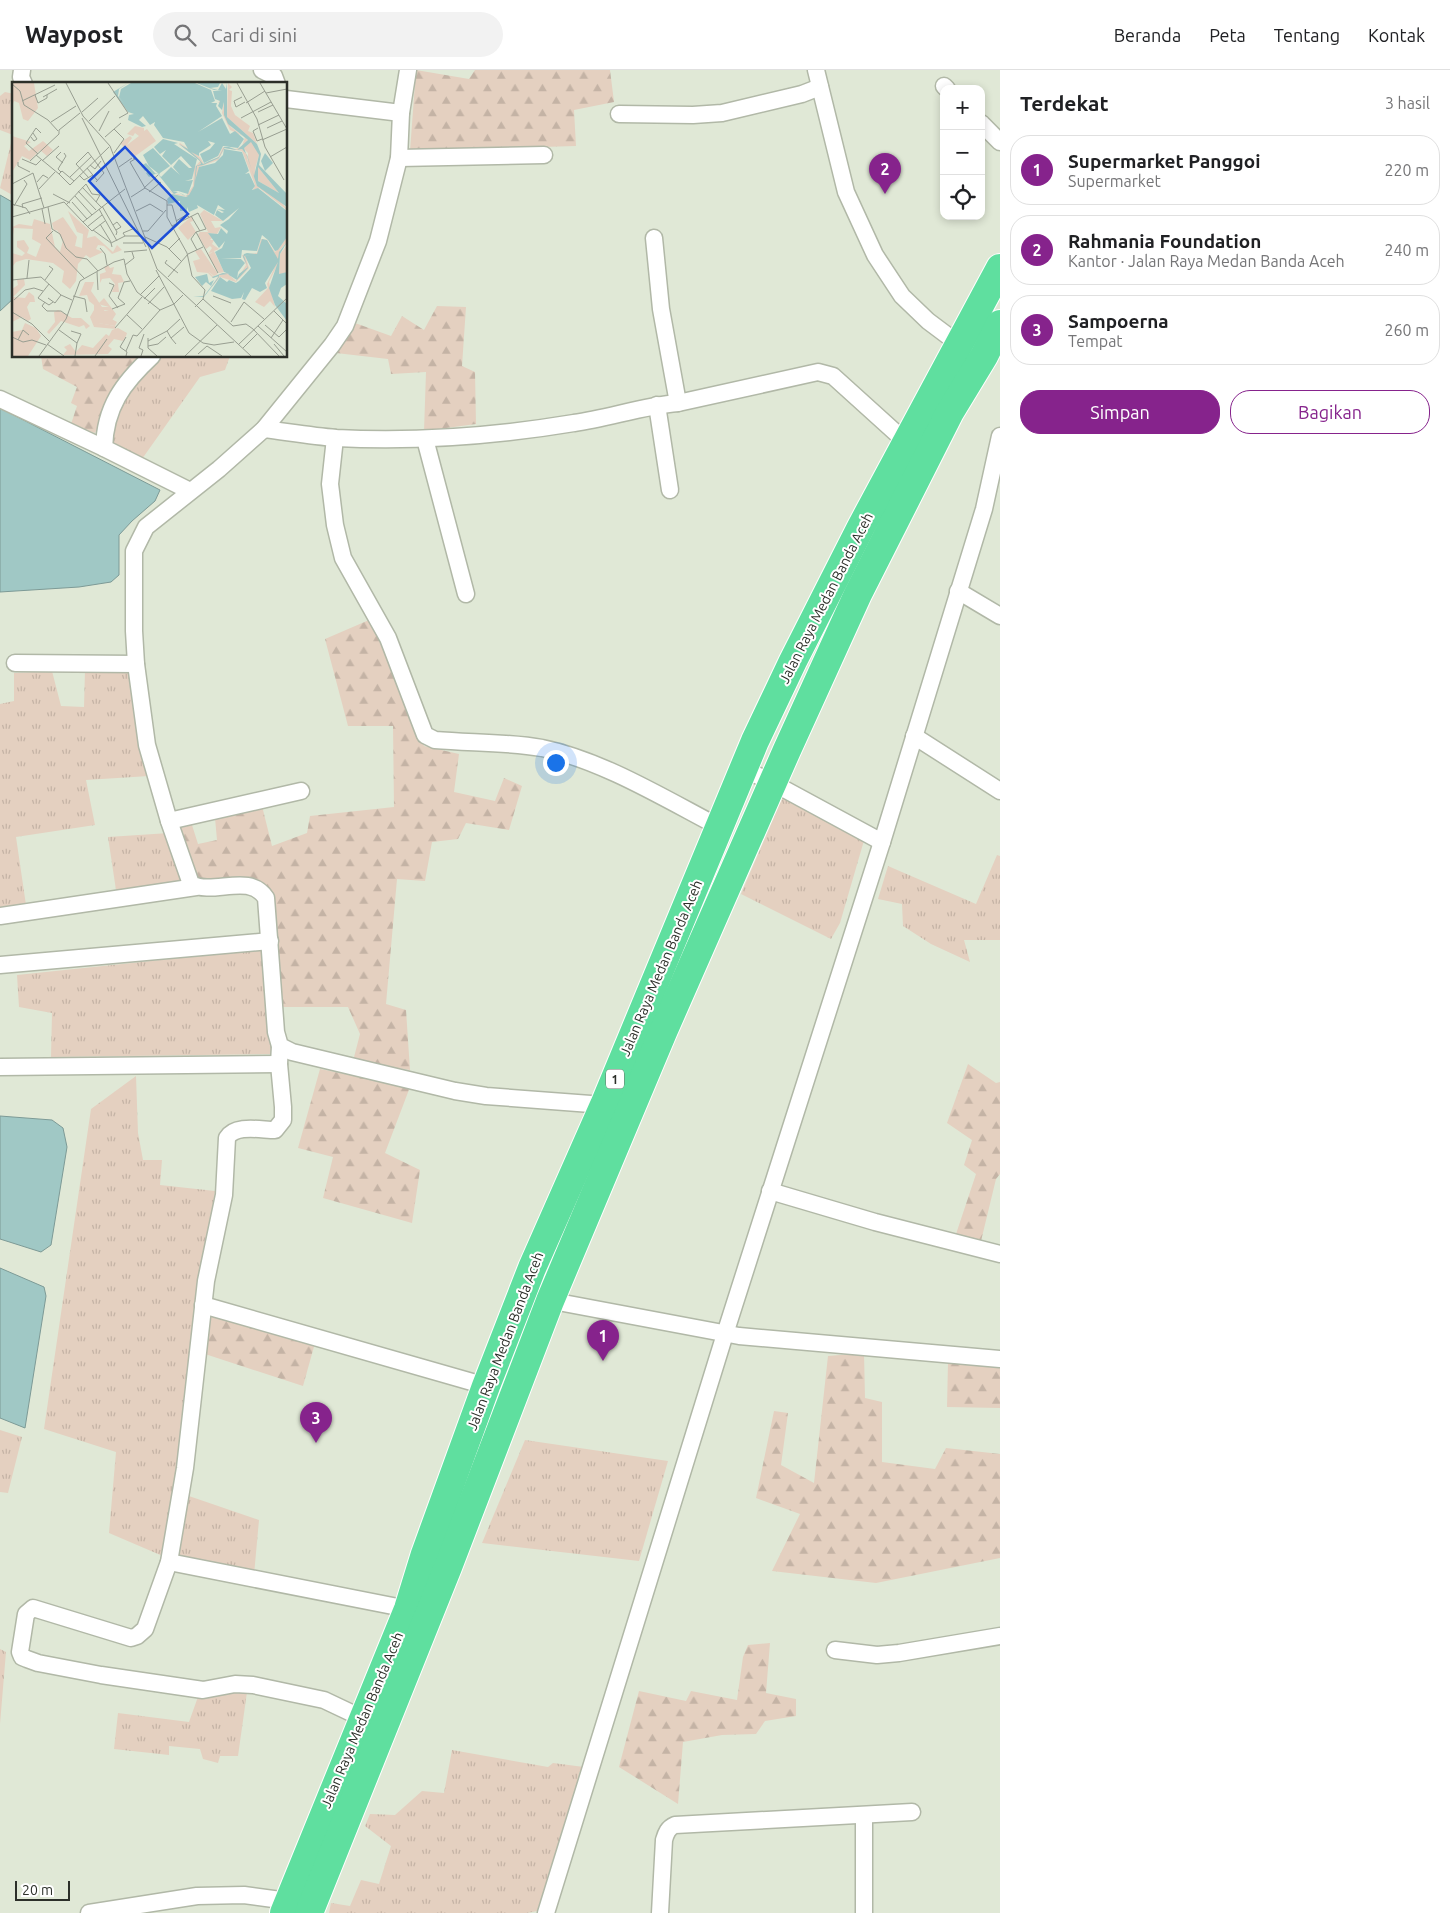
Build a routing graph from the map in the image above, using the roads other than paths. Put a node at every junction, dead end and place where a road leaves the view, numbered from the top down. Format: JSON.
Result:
{"nodes":[{"id":1,"x":22,"y":70,"type":"edge"},
{"id":2,"x":262,"y":70,"type":"edge"},
{"id":3,"x":408,"y":70,"type":"edge"},
{"id":4,"x":816,"y":70,"type":"edge"},
{"id":5,"x":23,"y":82,"type":"edge"},
{"id":6,"x":276,"y":82,"type":"edge"},
{"id":7,"x":820,"y":87,"type":"junction"},
{"id":8,"x":288,"y":99,"type":"edge"},
{"id":9,"x":402,"y":113,"type":"junction"},
{"id":10,"x":620,"y":114,"type":"dead end"},
{"id":11,"x":985,"y":127,"type":"edge"},
{"id":12,"x":1000,"y":142,"type":"edge"},
{"id":13,"x":544,"y":154,"type":"dead end"},
{"id":14,"x":399,"y":158,"type":"junction"},
{"id":15,"x":654,"y":238,"type":"dead end"},
{"id":16,"x":1000,"y":268,"type":"edge"},
{"id":17,"x":1000,"y":324,"type":"edge"},
{"id":18,"x":960,"y":345,"type":"junction"},
{"id":19,"x":150,"y":358,"type":"edge"},
{"id":20,"x":0,"y":399,"type":"edge"},
{"id":21,"x":678,"y":403,"type":"junction"},
{"id":22,"x":658,"y":405,"type":"junction"},
{"id":23,"x":264,"y":429,"type":"junction"},
{"id":24,"x":1000,"y":436,"type":"edge"},
{"id":25,"x":335,"y":438,"type":"junction"},
{"id":26,"x":425,"y":439,"type":"junction"},
{"id":27,"x":906,"y":442,"type":"junction"},
{"id":28,"x":104,"y":448,"type":"junction"},
{"id":29,"x":670,"y":490,"type":"dead end"},
{"id":30,"x":190,"y":491,"type":"junction"},
{"id":31,"x":958,"y":591,"type":"junction"},
{"id":32,"x":466,"y":594,"type":"dead end"},
{"id":33,"x":1000,"y":616,"type":"edge"},
{"id":34,"x":15,"y":663,"type":"dead end"},
{"id":35,"x":136,"y":664,"type":"junction"},
{"id":36,"x":914,"y":736,"type":"junction"},
{"id":37,"x":744,"y":769,"type":"junction"},
{"id":38,"x":773,"y":783,"type":"junction"},
{"id":39,"x":302,"y":791,"type":"dead end"},
{"id":40,"x":1000,"y":791,"type":"edge"},
{"id":41,"x":169,"y":821,"type":"junction"},
{"id":42,"x":720,"y":828,"type":"junction"},
{"id":43,"x":882,"y":842,"type":"junction"},
{"id":44,"x":196,"y":887,"type":"junction"},
{"id":45,"x":0,"y":916,"type":"edge"},
{"id":46,"x":270,"y":941,"type":"junction"},
{"id":47,"x":0,"y":965,"type":"edge"},
{"id":48,"x":280,"y":1046,"type":"junction"},
{"id":49,"x":279,"y":1064,"type":"junction"},
{"id":50,"x":0,"y":1067,"type":"edge"},
{"id":51,"x":604,"y":1105,"type":"junction"},
{"id":52,"x":770,"y":1191,"type":"junction"},
{"id":53,"x":1000,"y":1254,"type":"edge"},
{"id":54,"x":522,"y":1293,"type":"junction"},
{"id":55,"x":550,"y":1301,"type":"junction"},
{"id":56,"x":203,"y":1305,"type":"junction"},
{"id":57,"x":725,"y":1334,"type":"junction"},
{"id":58,"x":1000,"y":1359,"type":"edge"},
{"id":59,"x":486,"y":1386,"type":"junction"},
{"id":60,"x":169,"y":1562,"type":"junction"},
{"id":61,"x":408,"y":1609,"type":"junction"},
{"id":62,"x":1000,"y":1636,"type":"edge"},
{"id":63,"x":835,"y":1650,"type":"dead end"},
{"id":64,"x":362,"y":1718,"type":"junction"},
{"id":65,"x":912,"y":1812,"type":"dead end"},
{"id":66,"x":864,"y":1816,"type":"junction"},
{"id":67,"x":294,"y":1909,"type":"edge"},
{"id":68,"x":89,"y":1913,"type":"edge"},
{"id":69,"x":546,"y":1913,"type":"edge"},
{"id":70,"x":660,"y":1913,"type":"edge"},
{"id":71,"x":864,"y":1913,"type":"edge"}],
"edges":[{"from":1,"to":5,"type":"street"},
{"from":2,"to":6,"type":"street"},
{"from":3,"to":9,"type":"street"},
{"from":4,"to":7,"type":"street"},
{"from":7,"to":10,"type":"street"},
{"from":7,"to":18,"type":"street"},
{"from":8,"to":9,"type":"street"},
{"from":9,"to":14,"type":"street"},
{"from":11,"to":12,"type":"street"},
{"from":13,"to":14,"type":"street"},
{"from":14,"to":23,"type":"street"},
{"from":15,"to":21,"type":"street"},
{"from":16,"to":18,"type":"highway","name":"Jalan Raya Medan Banda Aceh","number":"1"},
{"from":17,"to":38,"type":"highway","name":"Jalan Raya Medan Banda Aceh","number":"1"},
{"from":18,"to":27,"type":"highway","name":"Jalan Raya Medan Banda Aceh","number":"1"},
{"from":19,"to":28,"type":"street"},
{"from":20,"to":28,"type":"street"},
{"from":21,"to":22,"type":"street"},
{"from":21,"to":27,"type":"street"},
{"from":22,"to":26,"type":"street"},
{"from":22,"to":29,"type":"street"},
{"from":23,"to":25,"type":"street"},
{"from":23,"to":30,"type":"street"},
{"from":24,"to":31,"type":"street"},
{"from":25,"to":26,"type":"street"},
{"from":25,"to":42,"type":"street"},
{"from":26,"to":32,"type":"street"},
{"from":27,"to":37,"type":"highway","name":"Jalan Raya Medan Banda Aceh","number":"1"},
{"from":28,"to":30,"type":"street"},
{"from":30,"to":35,"type":"street"},
{"from":31,"to":33,"type":"street"},
{"from":31,"to":36,"type":"street"},
{"from":34,"to":35,"type":"street"},
{"from":35,"to":41,"type":"street"},
{"from":36,"to":40,"type":"street"},
{"from":36,"to":43,"type":"street"},
{"from":37,"to":38,"type":"street"},
{"from":37,"to":42,"type":"highway","name":"Jalan Raya Medan Banda Aceh","number":"1"},
{"from":38,"to":43,"type":"street"},
{"from":38,"to":55,"type":"highway","name":"Jalan Raya Medan Banda Aceh","number":"1"},
{"from":39,"to":41,"type":"street"},
{"from":41,"to":44,"type":"street"},
{"from":42,"to":51,"type":"highway","name":"Jalan Raya Medan Banda Aceh","number":"1"},
{"from":43,"to":52,"type":"street"},
{"from":44,"to":45,"type":"street"},
{"from":44,"to":46,"type":"street"},
{"from":46,"to":47,"type":"street"},
{"from":46,"to":48,"type":"street"},
{"from":48,"to":49,"type":"street"},
{"from":48,"to":51,"type":"street"},
{"from":49,"to":50,"type":"street"},
{"from":49,"to":56,"type":"street"},
{"from":51,"to":54,"type":"highway","name":"Jalan Raya Medan Banda Aceh","number":"1"},
{"from":52,"to":53,"type":"street"},
{"from":52,"to":57,"type":"street"},
{"from":54,"to":55,"type":"street"},
{"from":54,"to":59,"type":"highway","name":"Jalan Raya Medan Banda Aceh","number":"1"},
{"from":55,"to":57,"type":"street"},
{"from":55,"to":67,"type":"highway","name":"Jalan Raya Medan Banda Aceh","number":"1"},
{"from":56,"to":59,"type":"street"},
{"from":56,"to":60,"type":"street"},
{"from":57,"to":58,"type":"street"},
{"from":57,"to":69,"type":"street"},
{"from":59,"to":61,"type":"highway","name":"Jalan Raya Medan Banda Aceh","number":"1"},
{"from":60,"to":61,"type":"street"},
{"from":60,"to":64,"type":"street"},
{"from":61,"to":64,"type":"highway","name":"Jalan Raya Medan Banda Aceh","number":"1"},
{"from":62,"to":63,"type":"street"},
{"from":64,"to":67,"type":"highway","name":"Jalan Raya Medan Banda Aceh","number":"1"},
{"from":65,"to":66,"type":"street"},
{"from":66,"to":70,"type":"street"},
{"from":66,"to":71,"type":"street"},
{"from":67,"to":68,"type":"street"}]}
